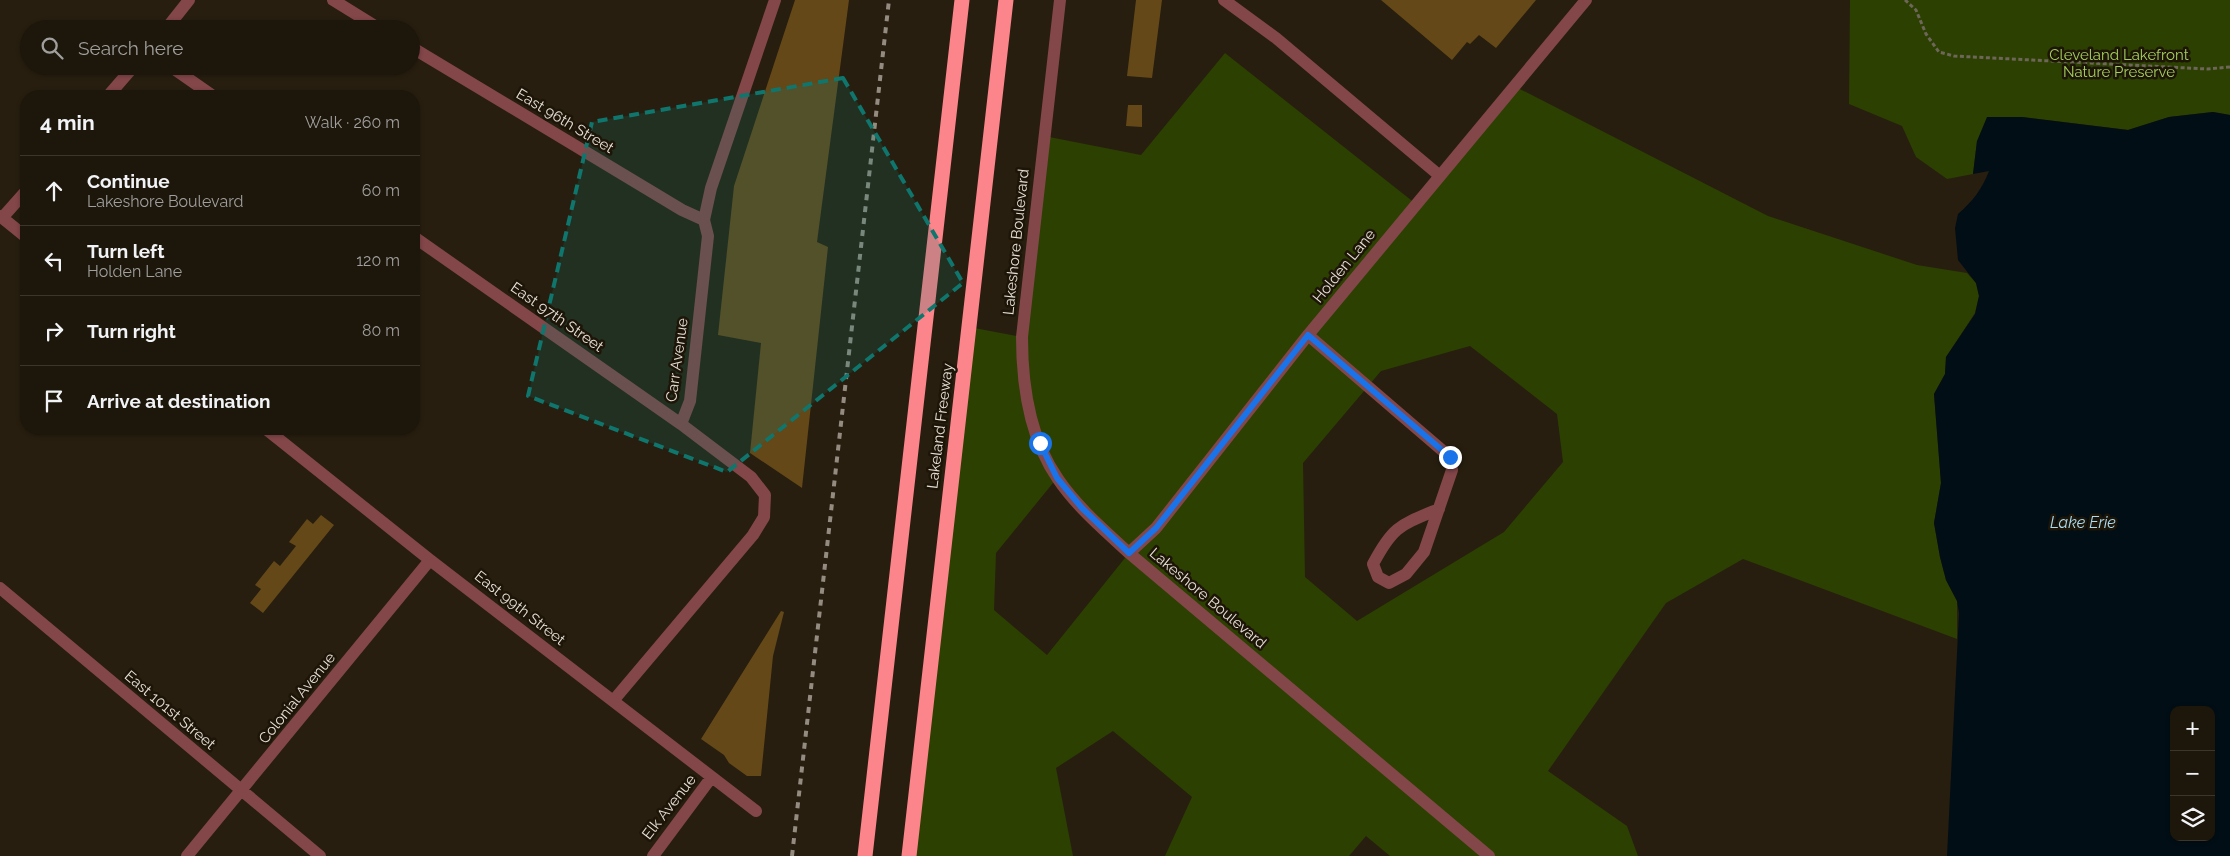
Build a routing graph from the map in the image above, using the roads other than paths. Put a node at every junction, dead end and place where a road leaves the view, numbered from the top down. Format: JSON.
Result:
{"nodes":[{"id":1,"x":189,"y":0,"type":"edge"},
{"id":2,"x":332,"y":0,"type":"edge"},
{"id":3,"x":775,"y":0,"type":"edge"},
{"id":4,"x":962,"y":0,"type":"edge"},
{"id":5,"x":1006,"y":0,"type":"edge"},
{"id":6,"x":1060,"y":0,"type":"edge"},
{"id":7,"x":1224,"y":0,"type":"edge"},
{"id":8,"x":1586,"y":0,"type":"edge"},
{"id":9,"x":173,"y":20,"type":"edge"},
{"id":10,"x":365,"y":20,"type":"edge"},
{"id":11,"x":420,"y":52,"type":"edge"},
{"id":12,"x":126,"y":75,"type":"edge"},
{"id":13,"x":183,"y":75,"type":"edge"},
{"id":14,"x":113,"y":90,"type":"edge"},
{"id":15,"x":204,"y":90,"type":"edge"},
{"id":16,"x":1440,"y":176,"type":"junction"},
{"id":17,"x":20,"y":197,"type":"edge"},
{"id":18,"x":1,"y":217,"type":"edge"},
{"id":19,"x":704,"y":220,"type":"junction"},
{"id":20,"x":20,"y":232,"type":"edge"},
{"id":21,"x":420,"y":241,"type":"edge"},
{"id":22,"x":1308,"y":335,"type":"junction"},
{"id":23,"x":681,"y":424,"type":"junction"},
{"id":24,"x":274,"y":435,"type":"edge"},
{"id":25,"x":1439,"y":509,"type":"junction"},
{"id":26,"x":1129,"y":553,"type":"junction"},
{"id":27,"x":430,"y":560,"type":"junction"},
{"id":28,"x":0,"y":588,"type":"edge"},
{"id":29,"x":613,"y":701,"type":"junction"},
{"id":30,"x":712,"y":778,"type":"junction"},
{"id":31,"x":242,"y":791,"type":"junction"},
{"id":32,"x":756,"y":811,"type":"dead end"},
{"id":33,"x":187,"y":856,"type":"edge"},
{"id":34,"x":320,"y":856,"type":"edge"},
{"id":35,"x":653,"y":856,"type":"edge"},
{"id":36,"x":866,"y":856,"type":"edge"},
{"id":37,"x":909,"y":856,"type":"edge"},
{"id":38,"x":1489,"y":856,"type":"edge"}],
"edges":[{"from":1,"to":9,"type":"street"},
{"from":2,"to":10,"type":"street"},
{"from":3,"to":19,"type":"street","name":"Carr Avenue"},
{"from":4,"to":36,"type":"highway","name":"Lakeland Freeway"},
{"from":5,"to":37,"type":"highway","name":"Lakeland Freeway"},
{"from":6,"to":26,"type":"street","name":"Lakeshore Boulevard"},
{"from":7,"to":16,"type":"street"},
{"from":8,"to":16,"type":"street","name":"Holden Lane"},
{"from":11,"to":19,"type":"street","name":"East 96th Street"},
{"from":12,"to":14,"type":"street"},
{"from":13,"to":15,"type":"street"},
{"from":16,"to":22,"type":"street","name":"Holden Lane"},
{"from":17,"to":18,"type":"street"},
{"from":18,"to":20,"type":"street"},
{"from":19,"to":23,"type":"street","name":"Carr Avenue"},
{"from":21,"to":23,"type":"street","name":"East 97th Street"},
{"from":22,"to":25,"type":"street"},
{"from":22,"to":26,"type":"street","name":"Holden Lane"},
{"from":23,"to":29,"type":"street","name":"Carr Avenue"},
{"from":24,"to":27,"type":"street","name":"East 99th Street"},
{"from":25,"to":25,"type":"street"},
{"from":26,"to":38,"type":"street","name":"Lakeshore Boulevard"},
{"from":27,"to":29,"type":"street","name":"East 99th Street"},
{"from":27,"to":31,"type":"street","name":"Colonial Avenue"},
{"from":28,"to":31,"type":"street","name":"East 101st Street"},
{"from":29,"to":30,"type":"street","name":"East 99th Street"},
{"from":30,"to":32,"type":"street","name":"East 99th Street"},
{"from":30,"to":35,"type":"street","name":"Elk Avenue"},
{"from":31,"to":33,"type":"street","name":"Colonial Avenue"},
{"from":31,"to":34,"type":"street","name":"East 101st Street"}]}
